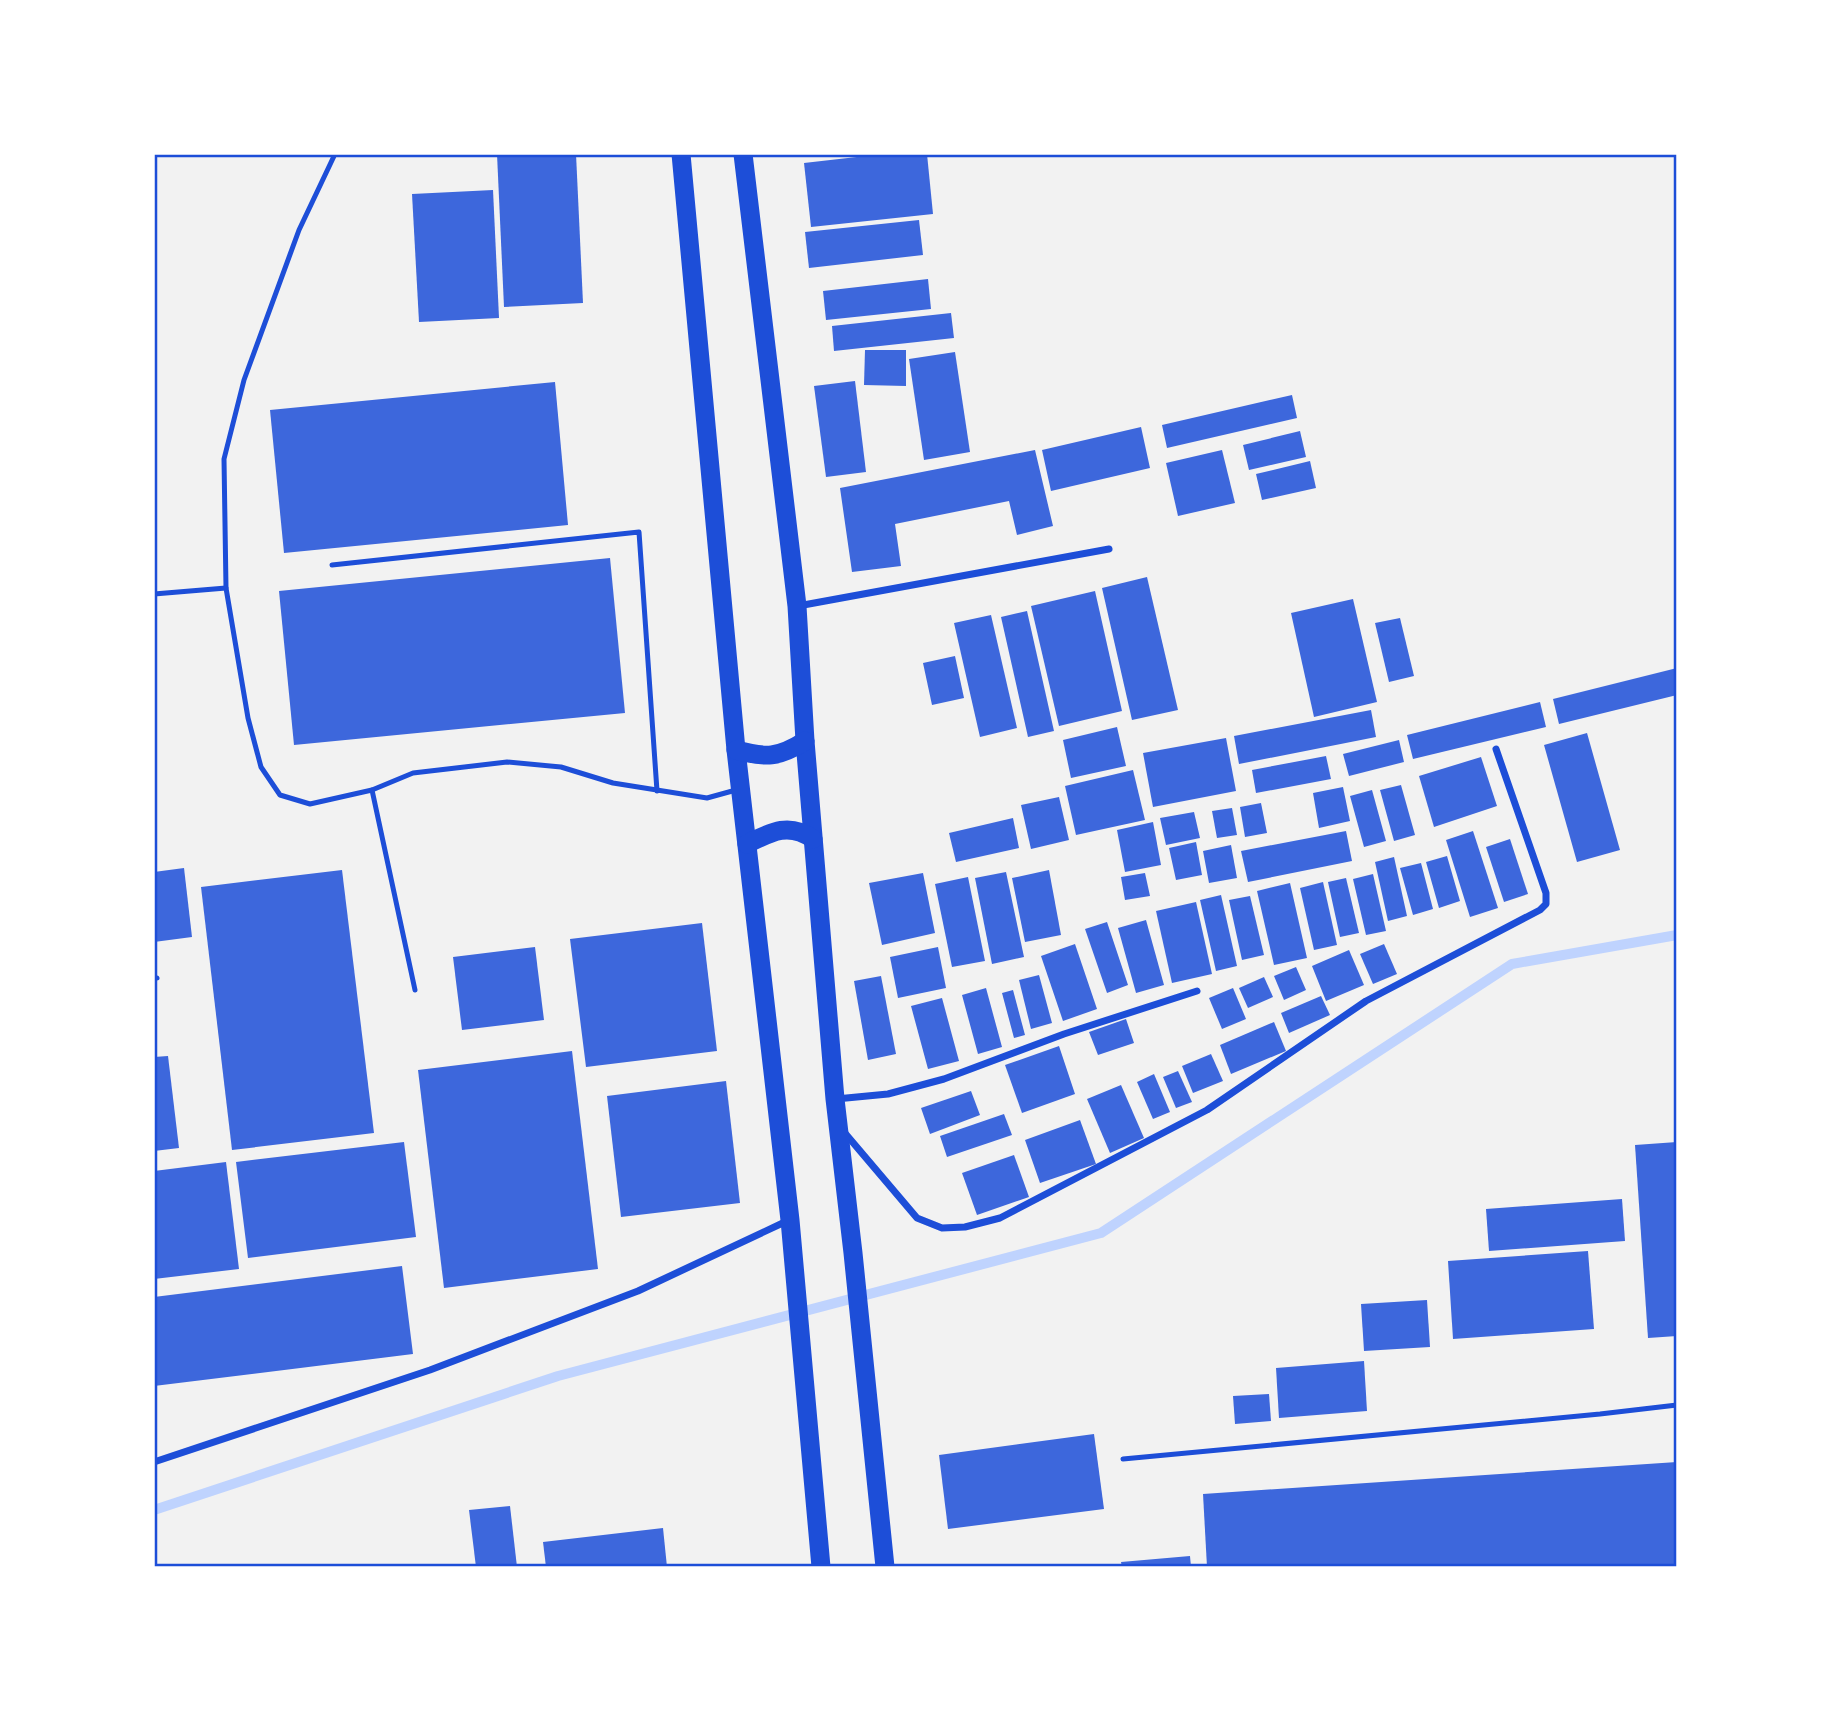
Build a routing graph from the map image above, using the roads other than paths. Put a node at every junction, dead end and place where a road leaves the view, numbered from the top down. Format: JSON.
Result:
{"nodes":[{"id":1,"x":335,"y":154,"type":"edge"},
{"id":2,"x":681,"y":154,"type":"edge"},
{"id":3,"x":743,"y":154,"type":"edge"},
{"id":4,"x":1109,"y":549,"type":"dead end"},
{"id":5,"x":332,"y":565,"type":"dead end"},
{"id":6,"x":226,"y":588,"type":"junction"},
{"id":7,"x":154,"y":594,"type":"edge"},
{"id":8,"x":797,"y":606,"type":"junction"},
{"id":9,"x":805,"y":741,"type":"junction"},
{"id":10,"x":1496,"y":749,"type":"dead end"},
{"id":11,"x":736,"y":750,"type":"junction"},
{"id":12,"x":740,"y":789,"type":"junction"},
{"id":13,"x":372,"y":790,"type":"junction"},
{"id":14,"x":657,"y":791,"type":"junction"},
{"id":15,"x":813,"y":839,"type":"junction"},
{"id":16,"x":747,"y":844,"type":"junction"},
{"id":17,"x":415,"y":990,"type":"dead end"},
{"id":18,"x":1197,"y":991,"type":"dead end"},
{"id":19,"x":835,"y":1099,"type":"junction"},
{"id":20,"x":839,"y":1126,"type":"junction"},
{"id":21,"x":790,"y":1220,"type":"junction"},
{"id":22,"x":1677,"y":1405,"type":"edge"},
{"id":23,"x":1123,"y":1459,"type":"dead end"},
{"id":24,"x":154,"y":1462,"type":"edge"},
{"id":25,"x":821,"y":1567,"type":"edge"},
{"id":26,"x":885,"y":1567,"type":"edge"}],
"edges":[{"from":1,"to":6,"type":"lane"},
{"from":2,"to":11,"type":"highway"},
{"from":3,"to":8,"type":"highway"},
{"from":4,"to":8,"type":"street"},
{"from":5,"to":14,"type":"lane"},
{"from":6,"to":7,"type":"lane"},
{"from":6,"to":13,"type":"lane"},
{"from":8,"to":9,"type":"highway"},
{"from":9,"to":11,"type":"highway"},
{"from":9,"to":15,"type":"highway"},
{"from":10,"to":20,"type":"street"},
{"from":11,"to":12,"type":"highway"},
{"from":12,"to":14,"type":"lane"},
{"from":12,"to":16,"type":"highway"},
{"from":13,"to":14,"type":"lane"},
{"from":13,"to":17,"type":"lane"},
{"from":15,"to":16,"type":"highway"},
{"from":15,"to":19,"type":"highway"},
{"from":16,"to":21,"type":"highway"},
{"from":18,"to":19,"type":"street"},
{"from":19,"to":20,"type":"highway"},
{"from":20,"to":26,"type":"highway"},
{"from":21,"to":24,"type":"street"},
{"from":21,"to":25,"type":"highway"},
{"from":22,"to":23,"type":"lane"}]}
